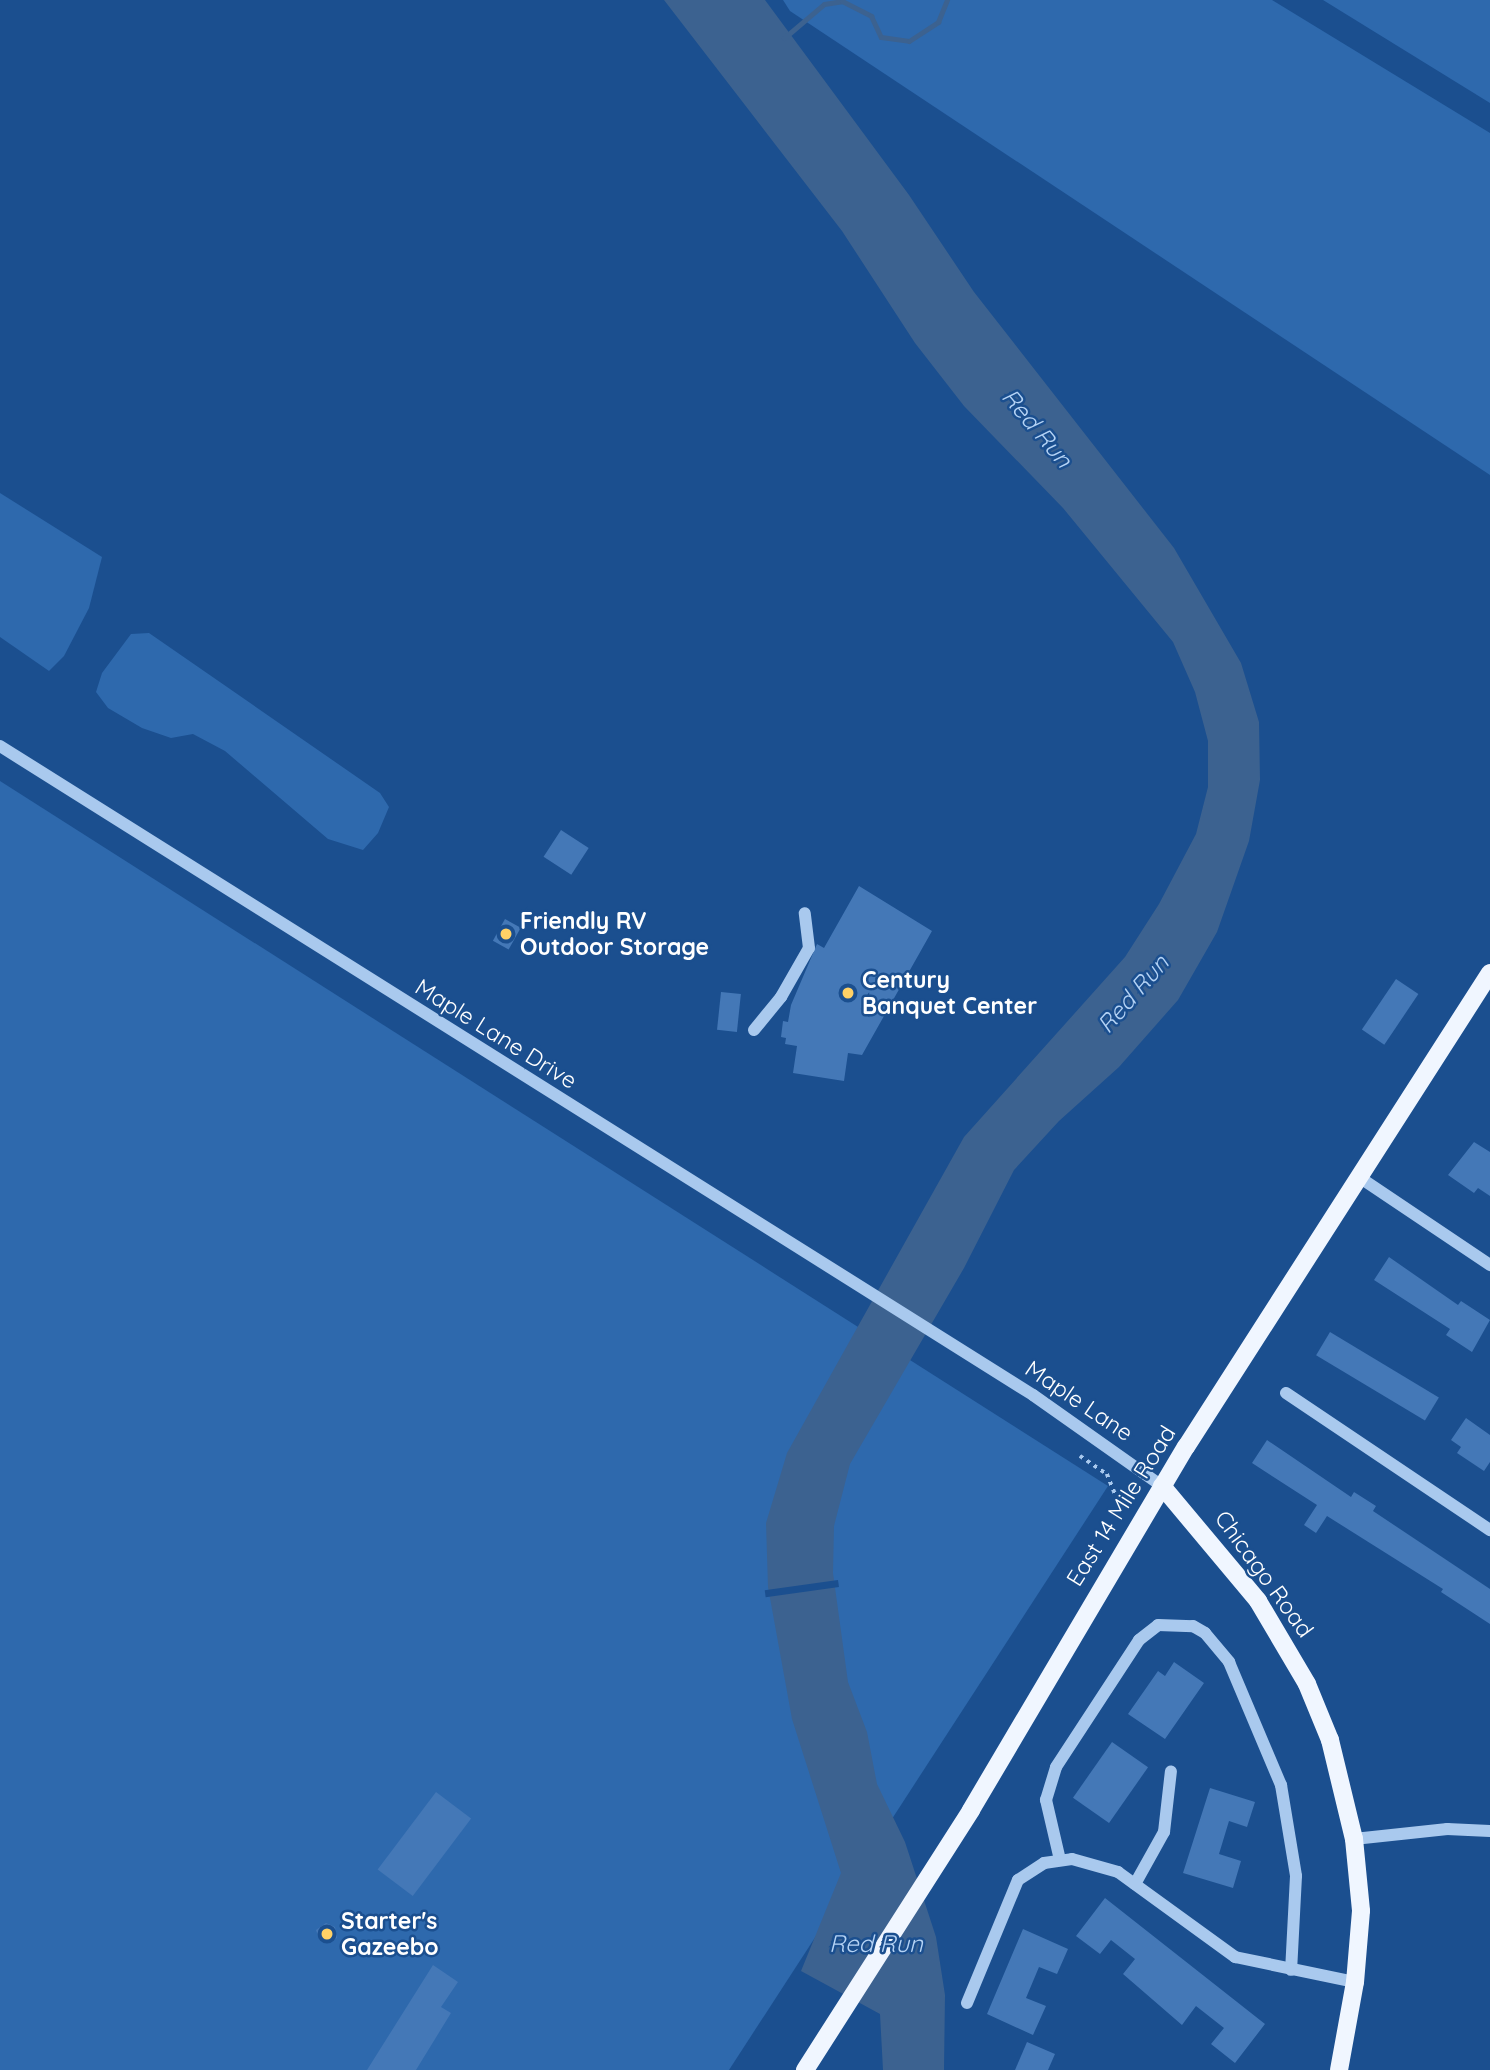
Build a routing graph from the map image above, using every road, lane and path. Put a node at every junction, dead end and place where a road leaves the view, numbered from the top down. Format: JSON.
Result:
{"nodes":[{"id":1,"x":0,"y":746,"type":"edge"},
{"id":2,"x":805,"y":913,"type":"dead end"},
{"id":3,"x":1488,"y":980,"type":"edge"},
{"id":4,"x":754,"y":1030,"type":"dead end"},
{"id":5,"x":1359,"y":1177,"type":"junction"},
{"id":6,"x":1490,"y":1265,"type":"edge"},
{"id":7,"x":970,"y":1355,"type":"joint"},
{"id":8,"x":1286,"y":1393,"type":"dead end"},
{"id":9,"x":1080,"y":1456,"type":"dead end"},
{"id":10,"x":1162,"y":1486,"type":"junction"},
{"id":11,"x":1119,"y":1503,"type":"dead end"},
{"id":12,"x":1490,"y":1530,"type":"edge"},
{"id":13,"x":1171,"y":1771,"type":"dead end"},
{"id":14,"x":1490,"y":1831,"type":"edge"},
{"id":15,"x":1354,"y":1839,"type":"junction"},
{"id":16,"x":1060,"y":1860,"type":"junction"},
{"id":17,"x":1135,"y":1884,"type":"junction"},
{"id":18,"x":1291,"y":1970,"type":"junction"},
{"id":19,"x":1355,"y":1982,"type":"junction"},
{"id":20,"x":967,"y":2003,"type":"dead end"},
{"id":21,"x":808,"y":2065,"type":"edge"},
{"id":22,"x":1339,"y":2070,"type":"edge"}],
"edges":[{"from":1,"to":7,"type":"street","name":"Maple Lane Drive"},
{"from":2,"to":4,"type":"street"},
{"from":3,"to":5,"type":"main road","name":"East 14 Mile Road"},
{"from":5,"to":6,"type":"street"},
{"from":5,"to":10,"type":"main road","name":"East 14 Mile Road"},
{"from":7,"to":10,"type":"street","name":"Maple Lane"},
{"from":8,"to":12,"type":"street"},
{"from":9,"to":11,"type":"path"},
{"from":10,"to":15,"type":"main road","name":"Chicago Road"},
{"from":10,"to":21,"type":"main road","name":"East 14 Mile Road"},
{"from":13,"to":17,"type":"street"},
{"from":14,"to":15,"type":"street"},
{"from":15,"to":19,"type":"main road","name":"Chicago Road"},
{"from":16,"to":17,"type":"street"},
{"from":16,"to":18,"type":"street"},
{"from":16,"to":20,"type":"street"},
{"from":17,"to":18,"type":"street"},
{"from":18,"to":19,"type":"street"},
{"from":19,"to":22,"type":"main road","name":"Chicago Road"}]}
